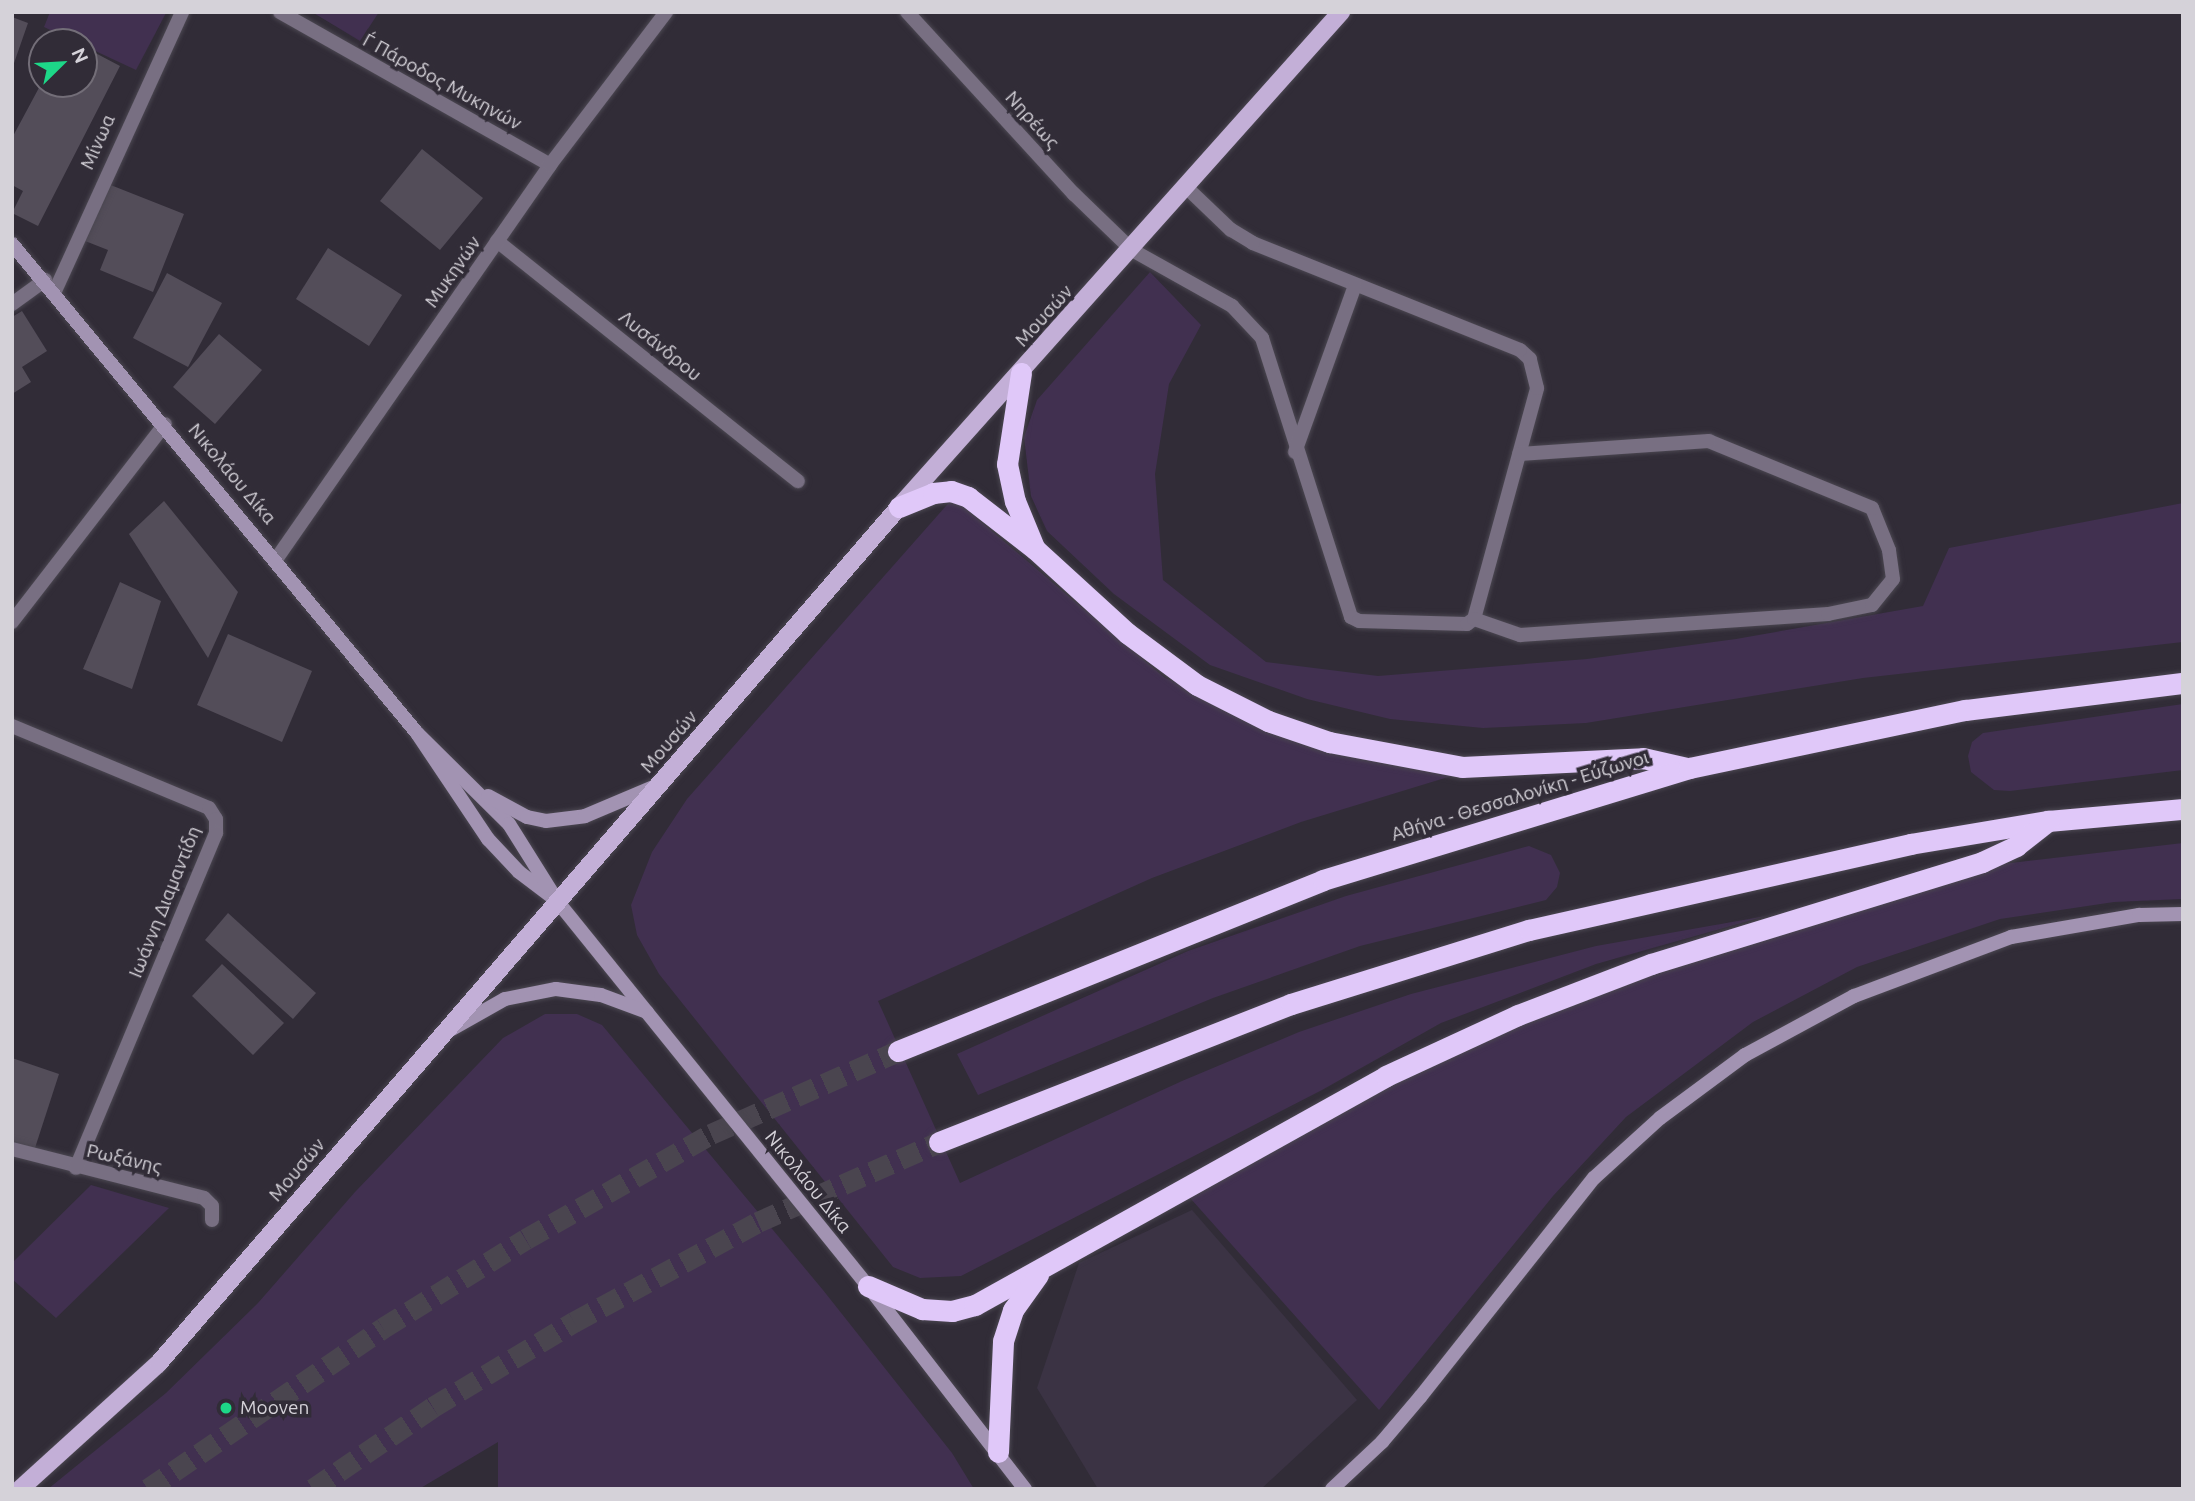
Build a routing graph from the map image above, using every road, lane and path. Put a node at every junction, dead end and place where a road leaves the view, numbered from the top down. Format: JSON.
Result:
{"nodes":[{"id":1,"x":182,"y":12,"type":"edge"},
{"id":2,"x":280,"y":12,"type":"edge"},
{"id":3,"x":666,"y":12,"type":"edge"},
{"id":4,"x":907,"y":12,"type":"edge"},
{"id":5,"x":1340,"y":12,"type":"edge"},
{"id":6,"x":550,"y":165,"type":"junction"},
{"id":7,"x":1187,"y":188,"type":"junction"},
{"id":8,"x":497,"y":241,"type":"junction"},
{"id":9,"x":12,"y":244,"type":"edge"},
{"id":10,"x":1132,"y":250,"type":"junction"},
{"id":11,"x":1355,"y":285,"type":"junction"},
{"id":12,"x":50,"y":286,"type":"junction"},
{"id":13,"x":12,"y":304,"type":"edge"},
{"id":14,"x":1021,"y":373,"type":"junction"},
{"id":15,"x":165,"y":424,"type":"junction"},
{"id":16,"x":1295,"y":452,"type":"junction"},
{"id":17,"x":1519,"y":454,"type":"junction"},
{"id":18,"x":798,"y":481,"type":"dead end"},
{"id":19,"x":899,"y":507,"type":"junction"},
{"id":20,"x":1035,"y":550,"type":"junction"},
{"id":21,"x":277,"y":558,"type":"junction"},
{"id":22,"x":1474,"y":619,"type":"junction"},
{"id":23,"x":12,"y":622,"type":"edge"},
{"id":24,"x":2183,"y":684,"type":"edge"},
{"id":25,"x":12,"y":726,"type":"edge"},
{"id":26,"x":417,"y":733,"type":"junction"},
{"id":27,"x":1689,"y":768,"type":"junction"},
{"id":28,"x":660,"y":785,"type":"junction"},
{"id":29,"x":481,"y":792,"type":"junction"},
{"id":30,"x":2183,"y":809,"type":"edge"},
{"id":31,"x":2049,"y":821,"type":"junction"},
{"id":32,"x":558,"y":902,"type":"junction"},
{"id":33,"x":2183,"y":914,"type":"edge"},
{"id":34,"x":647,"y":1012,"type":"junction"},
{"id":35,"x":445,"y":1033,"type":"junction"},
{"id":36,"x":898,"y":1051,"type":"tunnel mouth"},
{"id":37,"x":939,"y":1142,"type":"tunnel mouth"},
{"id":38,"x":12,"y":1149,"type":"edge"},
{"id":39,"x":76,"y":1168,"type":"junction"},
{"id":40,"x":212,"y":1220,"type":"dead end"},
{"id":41,"x":1043,"y":1268,"type":"junction"},
{"id":42,"x":868,"y":1286,"type":"junction"},
{"id":43,"x":998,"y":1452,"type":"junction"},
{"id":44,"x":20,"y":1489,"type":"edge"},
{"id":45,"x":1024,"y":1489,"type":"edge"},
{"id":46,"x":1332,"y":1489,"type":"edge"}],
"edges":[{"from":1,"to":12,"type":"street","name":"Μίνωα"},
{"from":2,"to":6,"type":"street","name":"Γ΄ Πάροδος Μυκηνών"},
{"from":3,"to":6,"type":"street","name":"Μυκηνών"},
{"from":4,"to":10,"type":"street","name":"Νηρέως"},
{"from":5,"to":7,"type":"main road","name":"Μουσών"},
{"from":6,"to":8,"type":"street","name":"Μυκηνών"},
{"from":7,"to":10,"type":"main road","name":"Μουσών"},
{"from":7,"to":11,"type":"street"},
{"from":8,"to":18,"type":"street","name":"Λυσάνδρου"},
{"from":8,"to":21,"type":"street","name":"Μυκηνών"},
{"from":9,"to":12,"type":"street","name":"Νικολάου Δίκα"},
{"from":10,"to":14,"type":"main road","name":"Μουσών"},
{"from":10,"to":16,"type":"street","name":"Νηρέως"},
{"from":11,"to":16,"type":"street"},
{"from":11,"to":17,"type":"street"},
{"from":12,"to":13,"type":"street"},
{"from":12,"to":15,"type":"street","name":"Νικολάου Δίκα"},
{"from":14,"to":19,"type":"main road","name":"Μουσών"},
{"from":14,"to":20,"type":"highway"},
{"from":15,"to":21,"type":"street","name":"Νικολάου Δίκα"},
{"from":15,"to":23,"type":"street"},
{"from":16,"to":22,"type":"street","name":"Νηρέως"},
{"from":17,"to":22,"type":"street"},
{"from":17,"to":22,"type":"street"},
{"from":19,"to":20,"type":"highway"},
{"from":19,"to":28,"type":"main road","name":"Μουσών"},
{"from":20,"to":27,"type":"highway"},
{"from":21,"to":26,"type":"street","name":"Νικολάου Δίκα"},
{"from":24,"to":27,"type":"highway","name":"Αθήνα - Θεσσαλονίκη - Εύζωνοι"},
{"from":25,"to":39,"type":"street","name":"Ιωάννη Διαμαντίδη"},
{"from":26,"to":29,"type":"street","name":"Νικολάου Δίκα"},
{"from":26,"to":32,"type":"street","name":"Νικολάου Δίκα"},
{"from":27,"to":36,"type":"highway","name":"Αθήνα - Θεσσαλονίκη - Εύζωνοι"},
{"from":28,"to":29,"type":"street"},
{"from":28,"to":32,"type":"main road","name":"Μουσών"},
{"from":29,"to":32,"type":"street","name":"Νικολάου Δίκα"},
{"from":30,"to":31,"type":"highway"},
{"from":31,"to":37,"type":"highway"},
{"from":31,"to":41,"type":"highway"},
{"from":32,"to":34,"type":"street","name":"Νικολάου Δίκα"},
{"from":32,"to":35,"type":"main road","name":"Μουσών"},
{"from":33,"to":46,"type":"street"},
{"from":34,"to":35,"type":"street"},
{"from":34,"to":42,"type":"street","name":"Νικολάου Δίκα"},
{"from":35,"to":44,"type":"main road","name":"Μουσών"},
{"from":38,"to":39,"type":"street","name":"Ρωξάνης"},
{"from":39,"to":40,"type":"street","name":"Ρωξάνης"},
{"from":41,"to":42,"type":"highway"},
{"from":41,"to":43,"type":"highway"},
{"from":42,"to":43,"type":"street","name":"Νικολάου Δίκα"},
{"from":43,"to":45,"type":"street","name":"Νικολάου Δίκα"}]}
